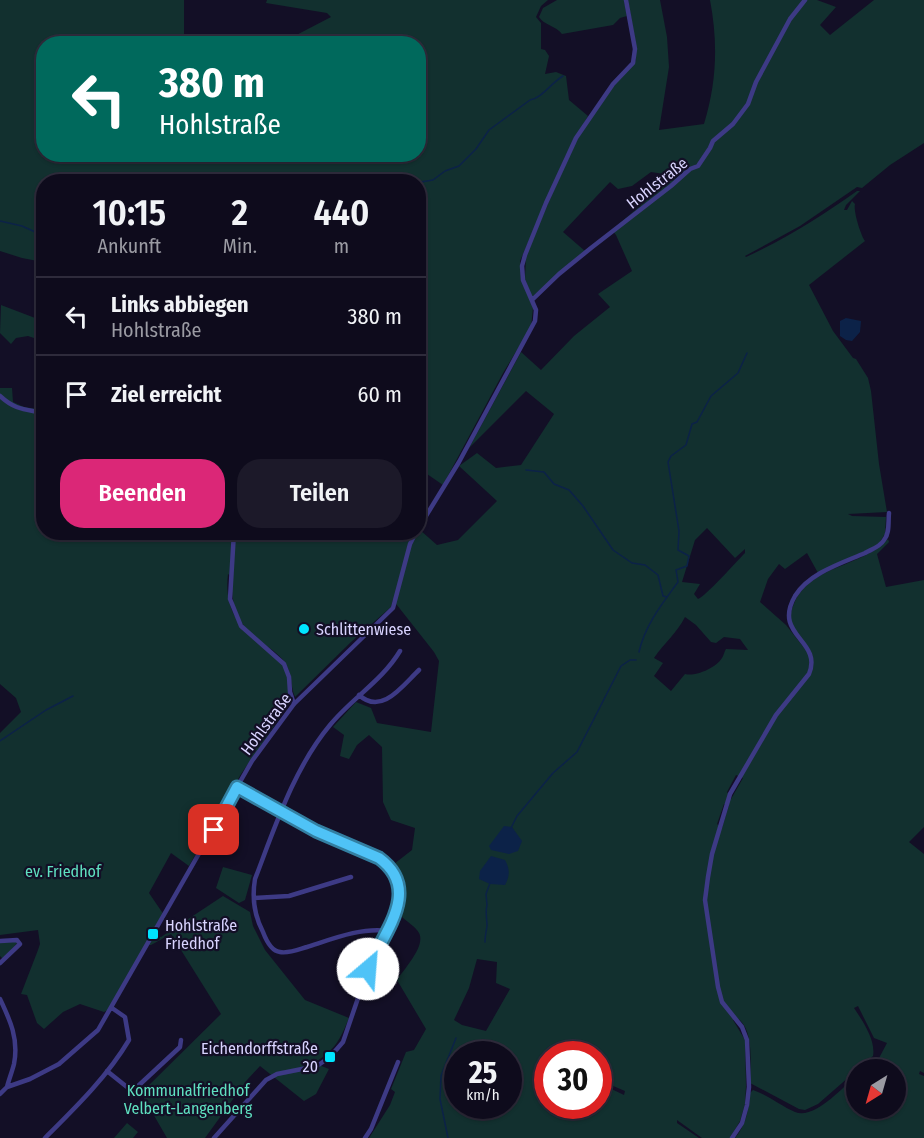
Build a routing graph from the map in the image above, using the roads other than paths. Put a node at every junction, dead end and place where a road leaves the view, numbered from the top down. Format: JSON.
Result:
{"nodes":[{"id":1,"x":626,"y":0,"type":"edge"},
{"id":2,"x":805,"y":0,"type":"edge"},
{"id":3,"x":532,"y":300,"type":"junction"},
{"id":4,"x":0,"y":396,"type":"edge"},
{"id":5,"x":36,"y":412,"type":"edge"},
{"id":6,"x":889,"y":513,"type":"dead end"},
{"id":7,"x":426,"y":516,"type":"edge"},
{"id":8,"x":234,"y":540,"type":"edge"},
{"id":9,"x":412,"y":540,"type":"edge"},
{"id":10,"x":400,"y":651,"type":"dead end"},
{"id":11,"x":419,"y":670,"type":"dead end"},
{"id":12,"x":359,"y":695,"type":"junction"},
{"id":13,"x":294,"y":704,"type":"junction"},
{"id":14,"x":237,"y":787,"type":"junction"},
{"id":15,"x":282,"y":813,"type":"junction"},
{"id":16,"x":351,"y":877,"type":"dead end"},
{"id":17,"x":254,"y":898,"type":"junction"},
{"id":18,"x":388,"y":931,"type":"junction"},
{"id":19,"x":0,"y":941,"type":"edge"},
{"id":20,"x":0,"y":963,"type":"edge"},
{"id":21,"x":0,"y":999,"type":"edge"},
{"id":22,"x":112,"y":1008,"type":"junction"},
{"id":23,"x":181,"y":1040,"type":"dead end"},
{"id":24,"x":398,"y":1062,"type":"dead end"},
{"id":25,"x":107,"y":1071,"type":"junction"},
{"id":26,"x":7,"y":1087,"type":"junction"},
{"id":27,"x":0,"y":1094,"type":"edge"},
{"id":28,"x":45,"y":1138,"type":"edge"},
{"id":29,"x":214,"y":1138,"type":"edge"},
{"id":30,"x":365,"y":1138,"type":"edge"},
{"id":31,"x":732,"y":1138,"type":"edge"}],
"edges":[{"from":1,"to":3,"type":"street"},
{"from":2,"to":3,"type":"street","name":"Hohlstraße"},
{"from":3,"to":7,"type":"street"},
{"from":4,"to":5,"type":"street"},
{"from":6,"to":31,"type":"street"},
{"from":8,"to":13,"type":"street"},
{"from":9,"to":13,"type":"street","name":"Hohlstraße"},
{"from":10,"to":12,"type":"street"},
{"from":11,"to":12,"type":"street"},
{"from":12,"to":15,"type":"street"},
{"from":13,"to":14,"type":"street","name":"Hohlstraße"},
{"from":14,"to":15,"type":"street"},
{"from":14,"to":22,"type":"street","name":"Hohlstraße"},
{"from":15,"to":17,"type":"street"},
{"from":15,"to":18,"type":"street"},
{"from":16,"to":17,"type":"street"},
{"from":17,"to":18,"type":"street"},
{"from":18,"to":29,"type":"street"},
{"from":19,"to":20,"type":"street"},
{"from":21,"to":26,"type":"street"},
{"from":22,"to":25,"type":"street"},
{"from":22,"to":26,"type":"street","name":"Hohlstraße"},
{"from":23,"to":25,"type":"street"},
{"from":24,"to":30,"type":"street"},
{"from":25,"to":28,"type":"street"},
{"from":26,"to":27,"type":"street","name":"Hohlstraße"}]}
